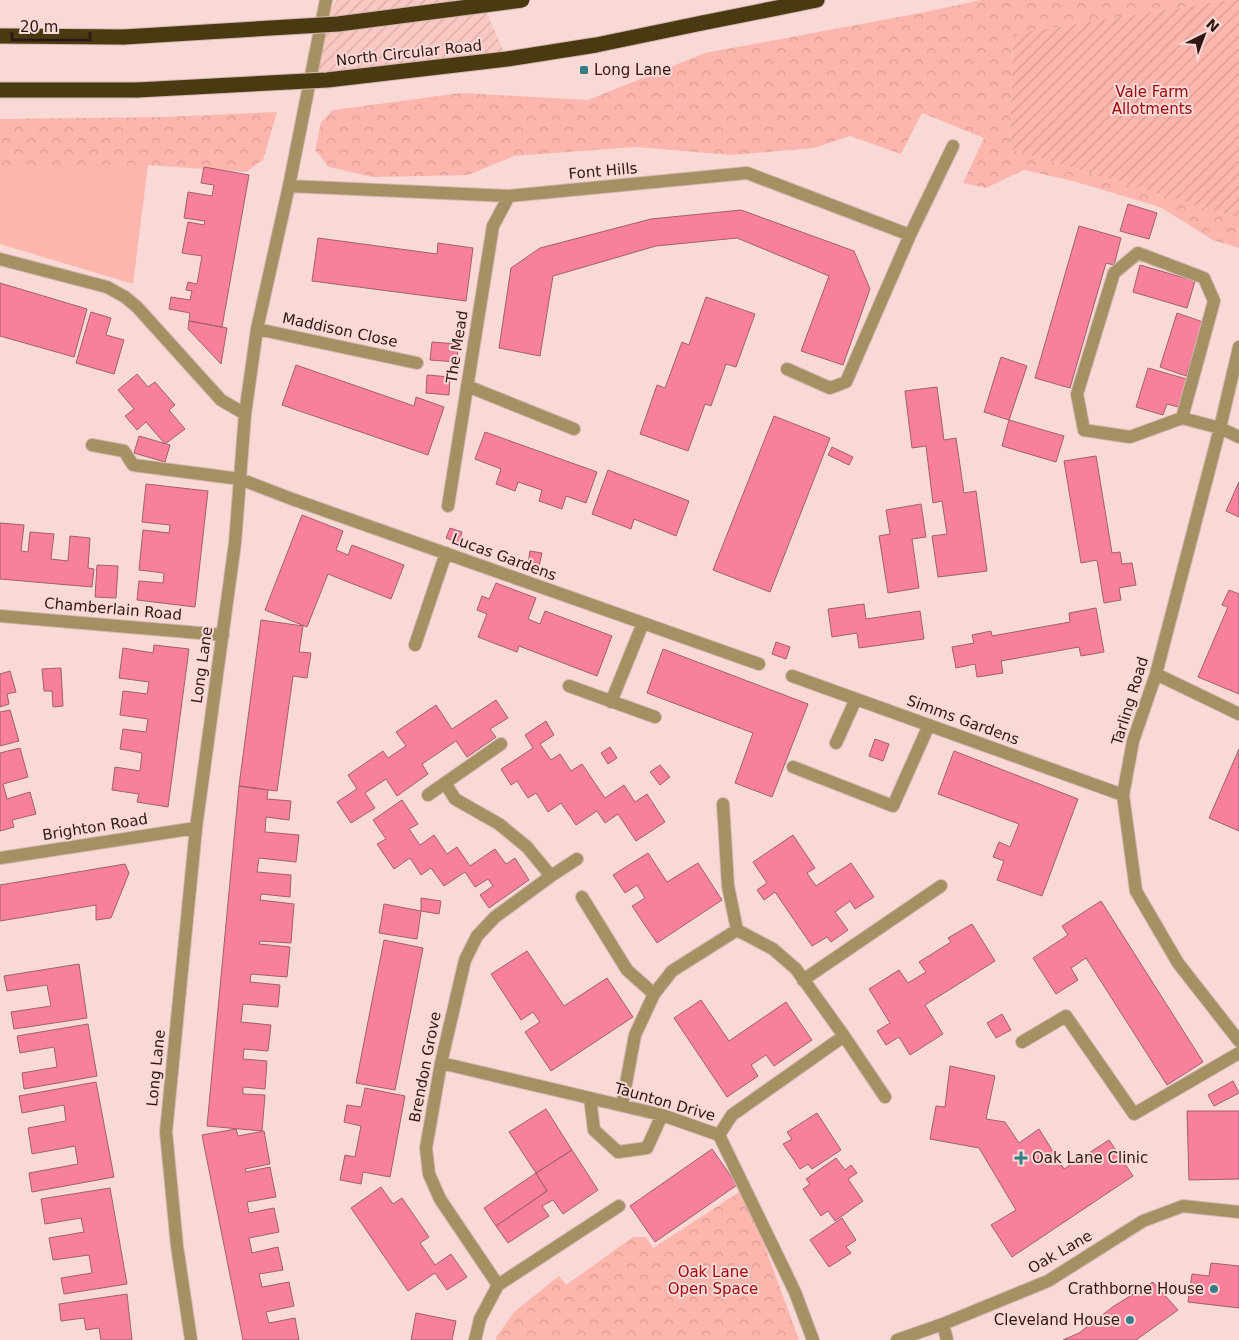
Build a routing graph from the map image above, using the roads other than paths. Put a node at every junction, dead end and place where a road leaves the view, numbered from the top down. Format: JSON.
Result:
{"nodes":[{"id":1,"x":326,"y":0,"type":"edge"},
{"id":2,"x":522,"y":0,"type":"edge"},
{"id":3,"x":817,"y":0,"type":"edge"},
{"id":4,"x":0,"y":36,"type":"edge"},
{"id":5,"x":0,"y":90,"type":"edge"},
{"id":6,"x":953,"y":146,"type":"dead end"},
{"id":7,"x":289,"y":186,"type":"junction"},
{"id":8,"x":509,"y":196,"type":"junction"},
{"id":9,"x":910,"y":235,"type":"junction"},
{"id":10,"x":0,"y":259,"type":"edge"},
{"id":11,"x":257,"y":329,"type":"junction"},
{"id":12,"x":1239,"y":347,"type":"edge"},
{"id":13,"x":417,"y":363,"type":"dead end"},
{"id":14,"x":786,"y":369,"type":"dead end"},
{"id":15,"x":467,"y":386,"type":"junction"},
{"id":16,"x":244,"y":414,"type":"junction"},
{"id":17,"x":1182,"y":418,"type":"junction"},
{"id":18,"x":1220,"y":428,"type":"junction"},
{"id":19,"x":574,"y":429,"type":"dead end"},
{"id":20,"x":1239,"y":437,"type":"edge"},
{"id":21,"x":92,"y":446,"type":"dead end"},
{"id":22,"x":240,"y":478,"type":"junction"},
{"id":23,"x":448,"y":506,"type":"dead end"},
{"id":24,"x":446,"y":553,"type":"junction"},
{"id":25,"x":0,"y":616,"type":"edge"},
{"id":26,"x":643,"y":623,"type":"junction"},
{"id":27,"x":223,"y":635,"type":"junction"},
{"id":28,"x":415,"y":646,"type":"dead end"},
{"id":29,"x":759,"y":664,"type":"dead end"},
{"id":30,"x":1156,"y":674,"type":"junction"},
{"id":31,"x":792,"y":676,"type":"dead end"},
{"id":32,"x":569,"y":686,"type":"dead end"},
{"id":33,"x":856,"y":699,"type":"junction"},
{"id":34,"x":611,"y":702,"type":"junction"},
{"id":35,"x":1239,"y":714,"type":"edge"},
{"id":36,"x":655,"y":717,"type":"dead end"},
{"id":37,"x":929,"y":725,"type":"junction"},
{"id":38,"x":836,"y":743,"type":"dead end"},
{"id":39,"x":501,"y":744,"type":"dead end"},
{"id":40,"x":793,"y":766,"type":"dead end"},
{"id":41,"x":445,"y":783,"type":"junction"},
{"id":42,"x":428,"y":795,"type":"dead end"},
{"id":43,"x":1124,"y":795,"type":"junction"},
{"id":44,"x":723,"y":804,"type":"dead end"},
{"id":45,"x":196,"y":828,"type":"junction"},
{"id":46,"x":0,"y":858,"type":"edge"},
{"id":47,"x":577,"y":859,"type":"dead end"},
{"id":48,"x":551,"y":876,"type":"junction"},
{"id":49,"x":941,"y":886,"type":"dead end"},
{"id":50,"x":582,"y":897,"type":"dead end"},
{"id":51,"x":737,"y":930,"type":"junction"},
{"id":52,"x":803,"y":980,"type":"junction"},
{"id":53,"x":654,"y":994,"type":"junction"},
{"id":54,"x":844,"y":1036,"type":"junction"},
{"id":55,"x":1239,"y":1041,"type":"edge"},
{"id":56,"x":1022,"y":1042,"type":"dead end"},
{"id":57,"x":1239,"y":1053,"type":"edge"},
{"id":58,"x":441,"y":1063,"type":"junction"},
{"id":59,"x":885,"y":1097,"type":"dead end"},
{"id":60,"x":590,"y":1098,"type":"junction"},
{"id":61,"x":622,"y":1105,"type":"junction"},
{"id":62,"x":662,"y":1115,"type":"junction"},
{"id":63,"x":719,"y":1135,"type":"junction"},
{"id":64,"x":619,"y":1206,"type":"dead end"},
{"id":65,"x":1239,"y":1212,"type":"edge"},
{"id":66,"x":498,"y":1284,"type":"junction"},
{"id":67,"x":942,"y":1324,"type":"junction"},
{"id":68,"x":191,"y":1340,"type":"edge"},
{"id":69,"x":476,"y":1340,"type":"edge"},
{"id":70,"x":813,"y":1340,"type":"edge"},
{"id":71,"x":896,"y":1340,"type":"edge"},
{"id":72,"x":947,"y":1340,"type":"edge"}],
"edges":[{"from":1,"to":7,"type":"street","name":"Long Lane"},
{"from":2,"to":4,"type":"highway","bridge":true},
{"from":3,"to":5,"type":"highway","name":"North Circular Road","bridge":true},
{"from":6,"to":9,"type":"street"},
{"from":7,"to":8,"type":"street","name":"Font Hills"},
{"from":7,"to":11,"type":"street","name":"Long Lane"},
{"from":8,"to":9,"type":"street","name":"Font Hills"},
{"from":8,"to":15,"type":"street","name":"The Mead"},
{"from":9,"to":14,"type":"street"},
{"from":10,"to":16,"type":"street"},
{"from":11,"to":13,"type":"street","name":"Maddison Close"},
{"from":11,"to":16,"type":"street","name":"Long Lane"},
{"from":12,"to":18,"type":"street","name":"Tarling Road"},
{"from":15,"to":19,"type":"street"},
{"from":15,"to":23,"type":"street","name":"The Mead"},
{"from":16,"to":22,"type":"street","name":"Long Lane"},
{"from":17,"to":17,"type":"street"},
{"from":17,"to":18,"type":"street"},
{"from":18,"to":20,"type":"street"},
{"from":18,"to":30,"type":"street","name":"Tarling Road"},
{"from":21,"to":22,"type":"street","name":"Lucas Gardens"},
{"from":22,"to":24,"type":"street","name":"Lucas Gardens"},
{"from":22,"to":27,"type":"street","name":"Long Lane"},
{"from":24,"to":26,"type":"street","name":"Lucas Gardens"},
{"from":24,"to":28,"type":"street"},
{"from":25,"to":27,"type":"street","name":"Chamberlain Road"},
{"from":26,"to":29,"type":"street","name":"Lucas Gardens"},
{"from":26,"to":34,"type":"street"},
{"from":27,"to":45,"type":"street","name":"Long Lane"},
{"from":30,"to":35,"type":"street"},
{"from":30,"to":43,"type":"street","name":"Tarling Road"},
{"from":31,"to":33,"type":"street","name":"Simms Gardens"},
{"from":32,"to":34,"type":"street"},
{"from":33,"to":37,"type":"street","name":"Simms Gardens"},
{"from":33,"to":38,"type":"street"},
{"from":34,"to":36,"type":"street"},
{"from":37,"to":40,"type":"street"},
{"from":37,"to":43,"type":"street","name":"Simms Gardens"},
{"from":39,"to":41,"type":"street"},
{"from":41,"to":42,"type":"street"},
{"from":41,"to":48,"type":"street"},
{"from":43,"to":55,"type":"street","name":"Tarling Road"},
{"from":44,"to":51,"type":"street"},
{"from":45,"to":46,"type":"street","name":"Brighton Road"},
{"from":45,"to":68,"type":"street","name":"Long Lane"},
{"from":47,"to":48,"type":"street","name":"Brendon Grove"},
{"from":48,"to":58,"type":"street","name":"Brendon Grove"},
{"from":49,"to":52,"type":"street"},
{"from":50,"to":53,"type":"street"},
{"from":51,"to":52,"type":"street"},
{"from":51,"to":53,"type":"street"},
{"from":52,"to":54,"type":"street"},
{"from":53,"to":61,"type":"street"},
{"from":54,"to":59,"type":"street"},
{"from":54,"to":63,"type":"street"},
{"from":56,"to":57,"type":"street"},
{"from":58,"to":60,"type":"street","name":"Taunton Drive"},
{"from":58,"to":66,"type":"street","name":"Brendon Grove"},
{"from":60,"to":61,"type":"street","name":"Taunton Drive"},
{"from":60,"to":62,"type":"street"},
{"from":61,"to":62,"type":"street","name":"Taunton Drive"},
{"from":62,"to":63,"type":"street","name":"Taunton Drive"},
{"from":63,"to":70,"type":"street","name":"Taunton Drive"},
{"from":64,"to":66,"type":"street"},
{"from":65,"to":67,"type":"street","name":"Oak Lane"},
{"from":66,"to":69,"type":"street"},
{"from":67,"to":71,"type":"street","name":"Oak Lane"},
{"from":67,"to":72,"type":"street"}]}
